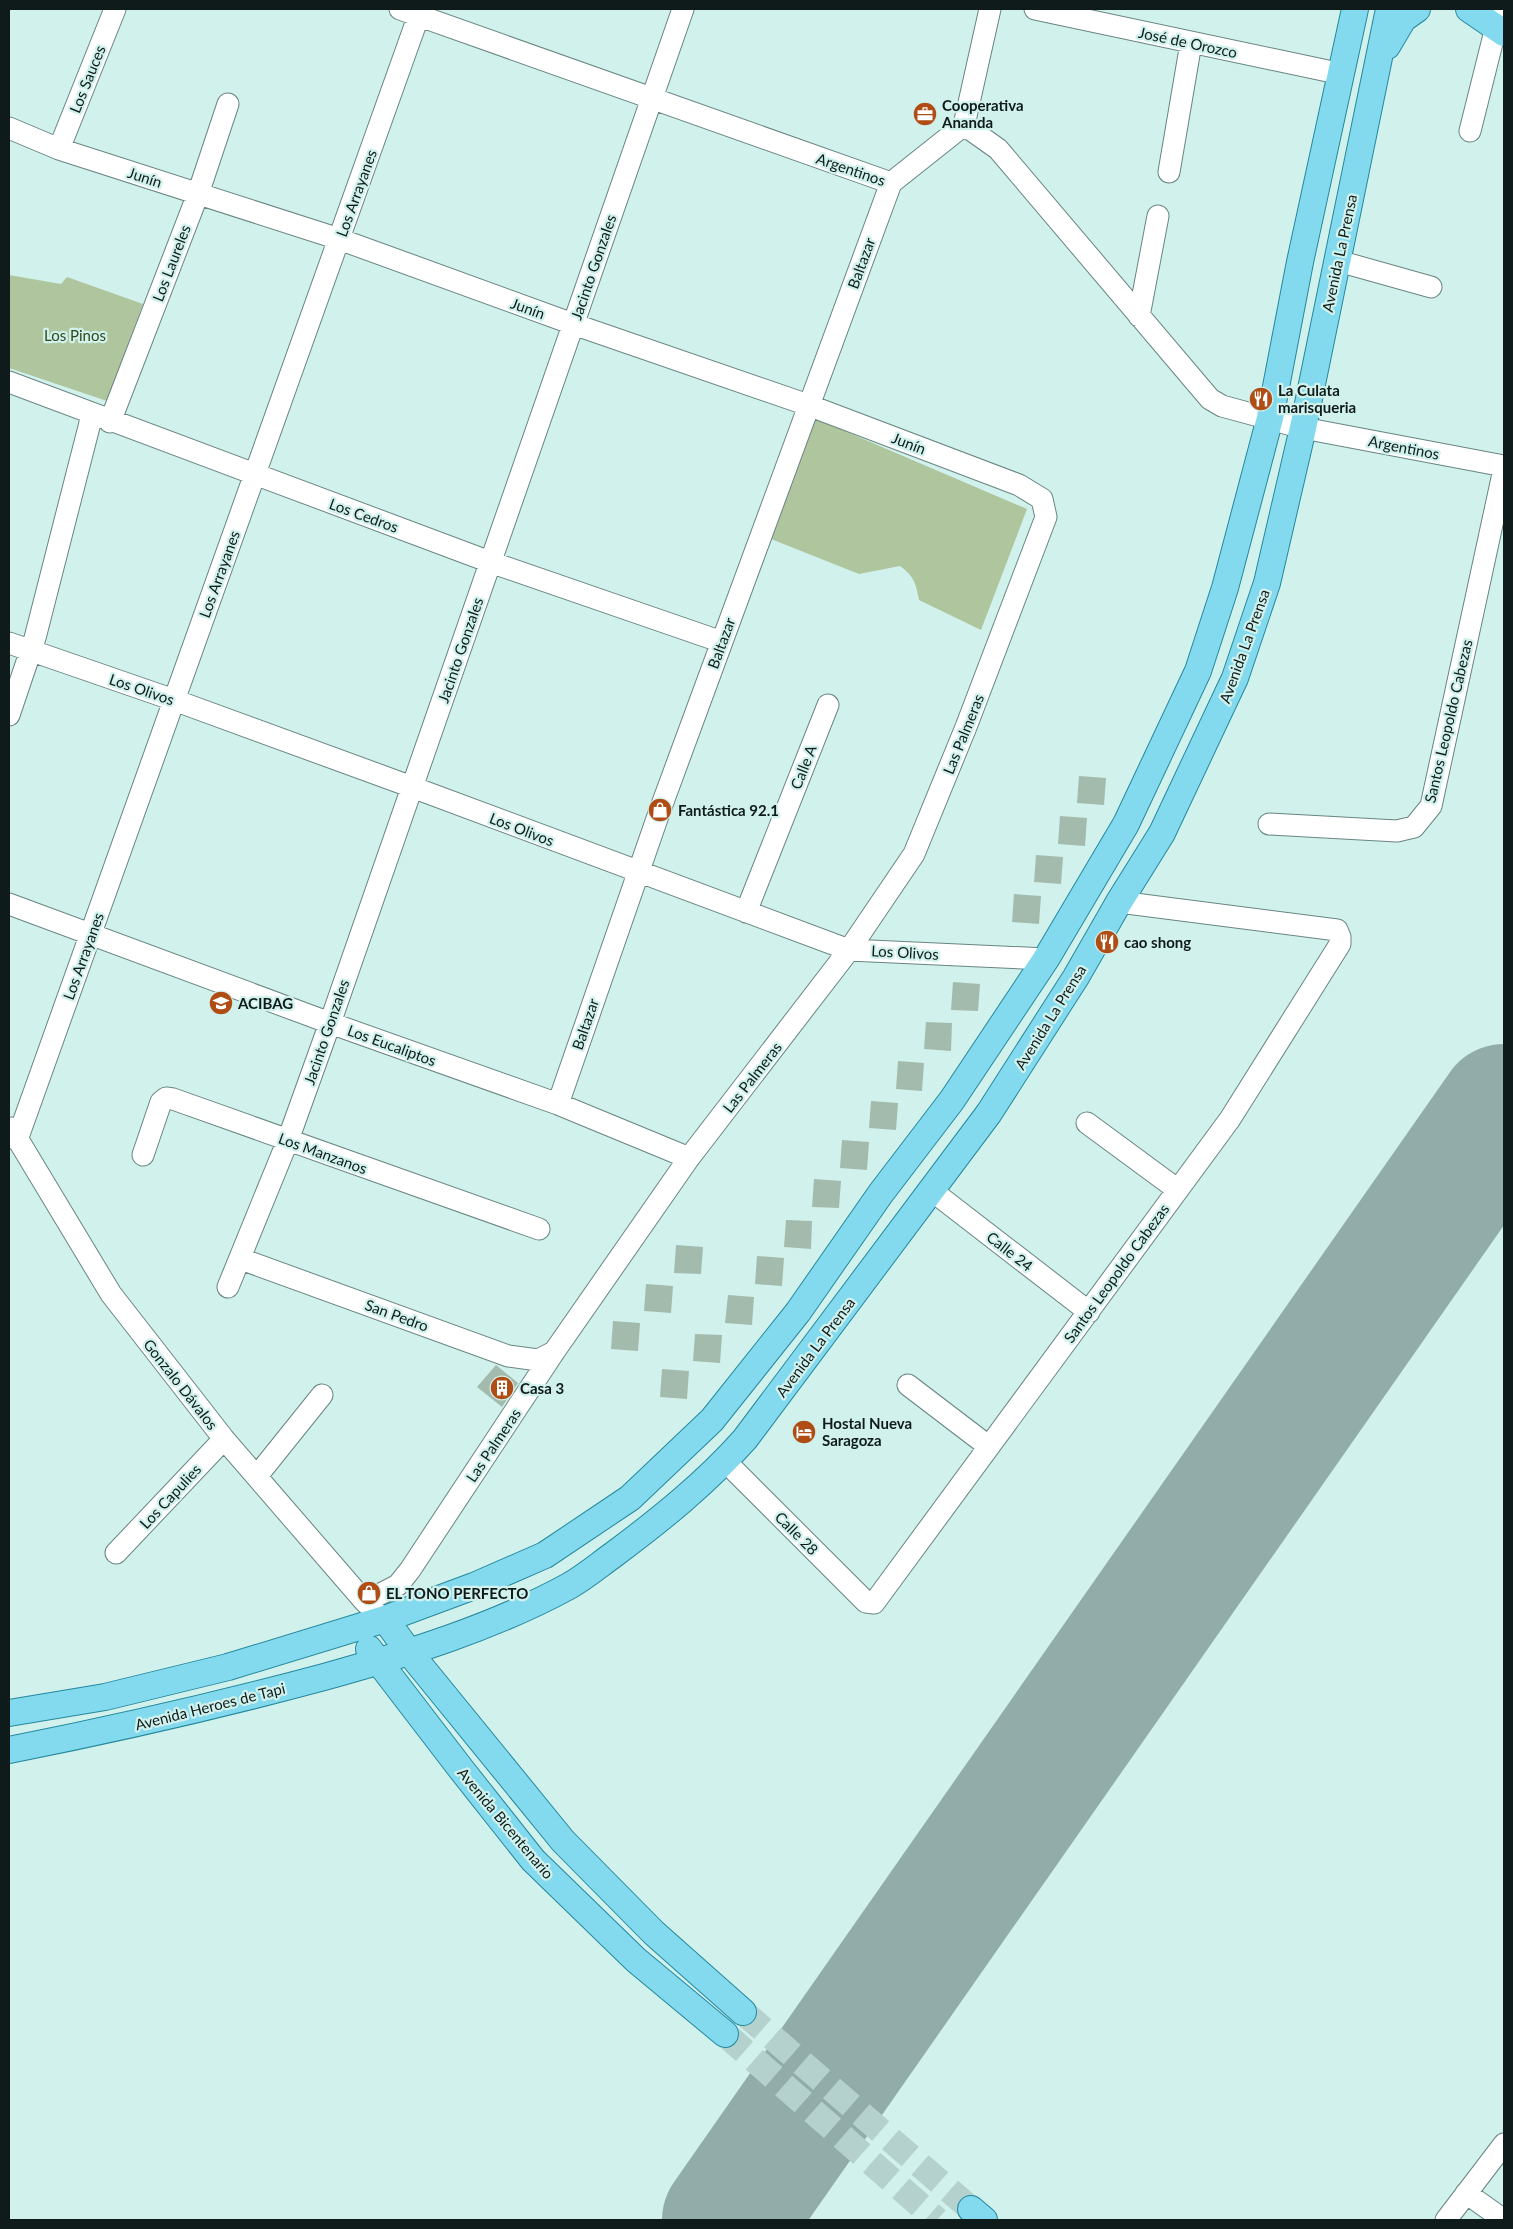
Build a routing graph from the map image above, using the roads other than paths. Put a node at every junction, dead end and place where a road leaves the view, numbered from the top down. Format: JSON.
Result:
{"nodes":[{"id":1,"x":115,"y":9,"type":"edge"},
{"id":2,"x":684,"y":9,"type":"edge"},
{"id":3,"x":990,"y":9,"type":"edge"},
{"id":4,"x":1035,"y":9,"type":"edge"},
{"id":5,"x":1355,"y":9,"type":"edge"},
{"id":6,"x":1389,"y":9,"type":"edge"},
{"id":7,"x":1417,"y":9,"type":"edge"},
{"id":8,"x":1469,"y":9,"type":"edge"},
{"id":9,"x":413,"y":11,"type":"edge"},
{"id":10,"x":1501,"y":20,"type":"edge"},
{"id":11,"x":1191,"y":43,"type":"junction"},
{"id":12,"x":1378,"y":59,"type":"junction"},
{"id":13,"x":1342,"y":74,"type":"junction"},
{"id":14,"x":652,"y":99,"type":"junction"},
{"id":15,"x":228,"y":104,"type":"dead end"},
{"id":16,"x":964,"y":125,"type":"junction"},
{"id":17,"x":9,"y":128,"type":"edge"},
{"id":18,"x":1470,"y":130,"type":"dead end"},
{"id":19,"x":58,"y":149,"type":"junction"},
{"id":20,"x":1169,"y":172,"type":"dead end"},
{"id":21,"x":891,"y":184,"type":"junction"},
{"id":22,"x":198,"y":194,"type":"junction"},
{"id":23,"x":1158,"y":216,"type":"dead end"},
{"id":24,"x":339,"y":239,"type":"junction"},
{"id":25,"x":1338,"y":261,"type":"junction"},
{"id":26,"x":1431,"y":287,"type":"dead end"},
{"id":27,"x":1139,"y":316,"type":"junction"},
{"id":28,"x":573,"y":324,"type":"junction"},
{"id":29,"x":9,"y":382,"type":"edge"},
{"id":30,"x":808,"y":405,"type":"junction"},
{"id":31,"x":101,"y":418,"type":"junction"},
{"id":32,"x":1270,"y":418,"type":"junction"},
{"id":33,"x":1303,"y":428,"type":"junction"},
{"id":34,"x":1504,"y":467,"type":"edge"},
{"id":35,"x":255,"y":475,"type":"junction"},
{"id":36,"x":1042,"y":499,"type":"joint"},
{"id":37,"x":490,"y":562,"type":"junction"},
{"id":38,"x":722,"y":642,"type":"junction"},
{"id":39,"x":9,"y":643,"type":"edge"},
{"id":40,"x":29,"y":650,"type":"junction"},
{"id":41,"x":174,"y":700,"type":"junction"},
{"id":42,"x":828,"y":705,"type":"dead end"},
{"id":43,"x":9,"y":715,"type":"edge"},
{"id":44,"x":412,"y":787,"type":"junction"},
{"id":45,"x":1269,"y":824,"type":"dead end"},
{"id":46,"x":638,"y":872,"type":"junction"},
{"id":47,"x":1119,"y":902,"type":"junction"},
{"id":48,"x":9,"y":904,"type":"edge"},
{"id":49,"x":746,"y":912,"type":"junction"},
{"id":50,"x":90,"y":935,"type":"junction"},
{"id":51,"x":849,"y":950,"type":"junction"},
{"id":52,"x":1046,"y":959,"type":"junction"},
{"id":53,"x":330,"y":1023,"type":"junction"},
{"id":54,"x":558,"y":1104,"type":"junction"},
{"id":55,"x":1087,"y":1123,"type":"dead end"},
{"id":56,"x":13,"y":1132,"type":"edge"},
{"id":57,"x":288,"y":1140,"type":"junction"},
{"id":58,"x":143,"y":1155,"type":"dead end"},
{"id":59,"x":689,"y":1158,"type":"junction"},
{"id":60,"x":931,"y":1190,"type":"junction"},
{"id":61,"x":1178,"y":1190,"type":"junction"},
{"id":62,"x":539,"y":1229,"type":"dead end"},
{"id":63,"x":242,"y":1258,"type":"junction"},
{"id":64,"x":228,"y":1288,"type":"dead end"},
{"id":65,"x":1089,"y":1312,"type":"junction"},
{"id":66,"x":554,"y":1352,"type":"junction"},
{"id":67,"x":908,"y":1385,"type":"dead end"},
{"id":68,"x":322,"y":1395,"type":"dead end"},
{"id":69,"x":224,"y":1439,"type":"junction"},
{"id":70,"x":988,"y":1446,"type":"junction"},
{"id":71,"x":726,"y":1461,"type":"junction"},
{"id":72,"x":257,"y":1476,"type":"junction"},
{"id":73,"x":116,"y":1553,"type":"dead end"},
{"id":74,"x":365,"y":1602,"type":"junction"},
{"id":75,"x":870,"y":1604,"type":"joint"},
{"id":76,"x":385,"y":1619,"type":"junction"},
{"id":77,"x":355,"y":1629,"type":"junction"},
{"id":78,"x":409,"y":1652,"type":"junction"},
{"id":79,"x":379,"y":1662,"type":"junction"},
{"id":80,"x":9,"y":1713,"type":"edge"},
{"id":81,"x":9,"y":1750,"type":"edge"},
{"id":82,"x":743,"y":2012,"type":"tunnel mouth"},
{"id":83,"x":725,"y":2034,"type":"tunnel mouth"},
{"id":84,"x":1504,"y":2144,"type":"edge"},
{"id":85,"x":1466,"y":2193,"type":"junction"},
{"id":86,"x":1446,"y":2220,"type":"edge"},
{"id":87,"x":1504,"y":2220,"type":"edge"}],
"edges":[{"from":1,"to":19,"type":"street","name":"Los Sauces"},
{"from":2,"to":14,"type":"street","name":"Jacinto Gonzales"},
{"from":3,"to":16,"type":"street"},
{"from":4,"to":11,"type":"street","name":"José de Orozco"},
{"from":5,"to":13,"type":"main road"},
{"from":6,"to":12,"type":"main road","name":"Avenida La Prensa"},
{"from":7,"to":12,"type":"main road"},
{"from":8,"to":10,"type":"main road"},
{"from":9,"to":14,"type":"street","name":"Argentinos"},
{"from":9,"to":24,"type":"street","name":"Los Arrayanes"},
{"from":10,"to":18,"type":"street"},
{"from":11,"to":13,"type":"street","name":"José de Orozco"},
{"from":11,"to":20,"type":"street"},
{"from":12,"to":25,"type":"main road","name":"Avenida La Prensa"},
{"from":13,"to":32,"type":"main road"},
{"from":14,"to":21,"type":"street","name":"Argentinos"},
{"from":14,"to":28,"type":"street","name":"Jacinto Gonzales"},
{"from":15,"to":22,"type":"street","name":"Los Laureles"},
{"from":16,"to":21,"type":"street","name":"Argentinos"},
{"from":16,"to":27,"type":"street"},
{"from":17,"to":19,"type":"street","name":"Junín"},
{"from":19,"to":22,"type":"street","name":"Junín"},
{"from":21,"to":30,"type":"street","name":"Baltazar"},
{"from":22,"to":24,"type":"street","name":"Junín"},
{"from":22,"to":31,"type":"street","name":"Los Laureles"},
{"from":23,"to":27,"type":"street"},
{"from":24,"to":28,"type":"street","name":"Junín"},
{"from":24,"to":35,"type":"street","name":"Los Arrayanes"},
{"from":25,"to":26,"type":"street"},
{"from":25,"to":33,"type":"main road","name":"Avenida La Prensa"},
{"from":27,"to":32,"type":"street"},
{"from":28,"to":30,"type":"street","name":"Junín"},
{"from":28,"to":37,"type":"street","name":"Jacinto Gonzales"},
{"from":29,"to":31,"type":"street","name":"Los Cedros"},
{"from":30,"to":36,"type":"street","name":"Junín"},
{"from":30,"to":38,"type":"street","name":"Baltazar"},
{"from":31,"to":35,"type":"street","name":"Los Cedros"},
{"from":31,"to":40,"type":"street","name":"Los Laureles"},
{"from":32,"to":33,"type":"street","name":"Argentinos"},
{"from":32,"to":52,"type":"main road"},
{"from":33,"to":34,"type":"street","name":"Argentinos"},
{"from":33,"to":47,"type":"main road","name":"Avenida La Prensa"},
{"from":34,"to":45,"type":"street","name":"Santos Leopoldo Cabezas"},
{"from":35,"to":37,"type":"street","name":"Los Cedros"},
{"from":35,"to":41,"type":"street","name":"Los Arrayanes"},
{"from":36,"to":51,"type":"street","name":"Las Palmeras"},
{"from":37,"to":38,"type":"street","name":"Los Cedros"},
{"from":37,"to":44,"type":"street","name":"Jacinto Gonzales"},
{"from":38,"to":46,"type":"street","name":"Baltazar"},
{"from":39,"to":40,"type":"street","name":"Los Olivos"},
{"from":40,"to":41,"type":"street","name":"Los Olivos"},
{"from":40,"to":43,"type":"street","name":"Los Laureles"},
{"from":41,"to":44,"type":"street","name":"Los Olivos"},
{"from":41,"to":50,"type":"street","name":"Los Arrayanes"},
{"from":42,"to":49,"type":"street","name":"Calle A"},
{"from":44,"to":46,"type":"street","name":"Los Olivos"},
{"from":44,"to":53,"type":"street","name":"Jacinto Gonzales"},
{"from":46,"to":49,"type":"street","name":"Los Olivos"},
{"from":46,"to":54,"type":"street","name":"Baltazar"},
{"from":47,"to":60,"type":"main road","name":"Avenida La Prensa"},
{"from":47,"to":61,"type":"street","name":"Santos Leopoldo Cabezas"},
{"from":48,"to":50,"type":"street","name":"Los Eucaliptos"},
{"from":49,"to":51,"type":"street","name":"Los Olivos"},
{"from":50,"to":53,"type":"street","name":"Los Eucaliptos"},
{"from":50,"to":56,"type":"street","name":"Los Arrayanes"},
{"from":51,"to":52,"type":"street","name":"Los Olivos"},
{"from":51,"to":59,"type":"street","name":"Las Palmeras"},
{"from":52,"to":76,"type":"main road"},
{"from":53,"to":54,"type":"street","name":"Los Eucaliptos"},
{"from":53,"to":57,"type":"street","name":"Jacinto Gonzales"},
{"from":54,"to":59,"type":"street","name":"Los Eucaliptos"},
{"from":55,"to":61,"type":"street"},
{"from":56,"to":69,"type":"street","name":"Gonzalo Dávalos"},
{"from":57,"to":58,"type":"street","name":"Los Manzanos"},
{"from":57,"to":62,"type":"street","name":"Los Manzanos"},
{"from":57,"to":63,"type":"street","name":"Jacinto Gonzales"},
{"from":59,"to":66,"type":"street","name":"Las Palmeras"},
{"from":60,"to":65,"type":"street","name":"Calle 24"},
{"from":60,"to":71,"type":"main road","name":"Avenida La Prensa"},
{"from":61,"to":65,"type":"street","name":"Santos Leopoldo Cabezas"},
{"from":63,"to":64,"type":"street","name":"Jacinto Gonzales"},
{"from":63,"to":66,"type":"street","name":"San Pedro"},
{"from":65,"to":70,"type":"street","name":"Santos Leopoldo Cabezas"},
{"from":66,"to":74,"type":"street","name":"Las Palmeras"},
{"from":67,"to":70,"type":"street"},
{"from":68,"to":72,"type":"street"},
{"from":69,"to":72,"type":"street","name":"Gonzalo Dávalos"},
{"from":69,"to":73,"type":"street","name":"Los Capulies"},
{"from":70,"to":75,"type":"street","name":"Santos Leopoldo Cabezas"},
{"from":71,"to":75,"type":"street","name":"Calle 28"},
{"from":71,"to":78,"type":"main road","name":"Avenida La Prensa"},
{"from":72,"to":74,"type":"street","name":"Gonzalo Dávalos"},
{"from":74,"to":76,"type":"street","name":"Gonzalo Dávalos"},
{"from":76,"to":77,"type":"main road"},
{"from":76,"to":78,"type":"main road"},
{"from":77,"to":79,"type":"main road","name":"Avenida Bicentenario"},
{"from":77,"to":80,"type":"main road"},
{"from":78,"to":79,"type":"main road","name":"Avenida Heroes de Tapi"},
{"from":78,"to":82,"type":"main road"},
{"from":79,"to":81,"type":"main road","name":"Avenida Heroes de Tapi"},
{"from":79,"to":83,"type":"main road","name":"Avenida Bicentenario"},
{"from":84,"to":85,"type":"street"},
{"from":85,"to":86,"type":"street"},
{"from":85,"to":87,"type":"street"}]}
